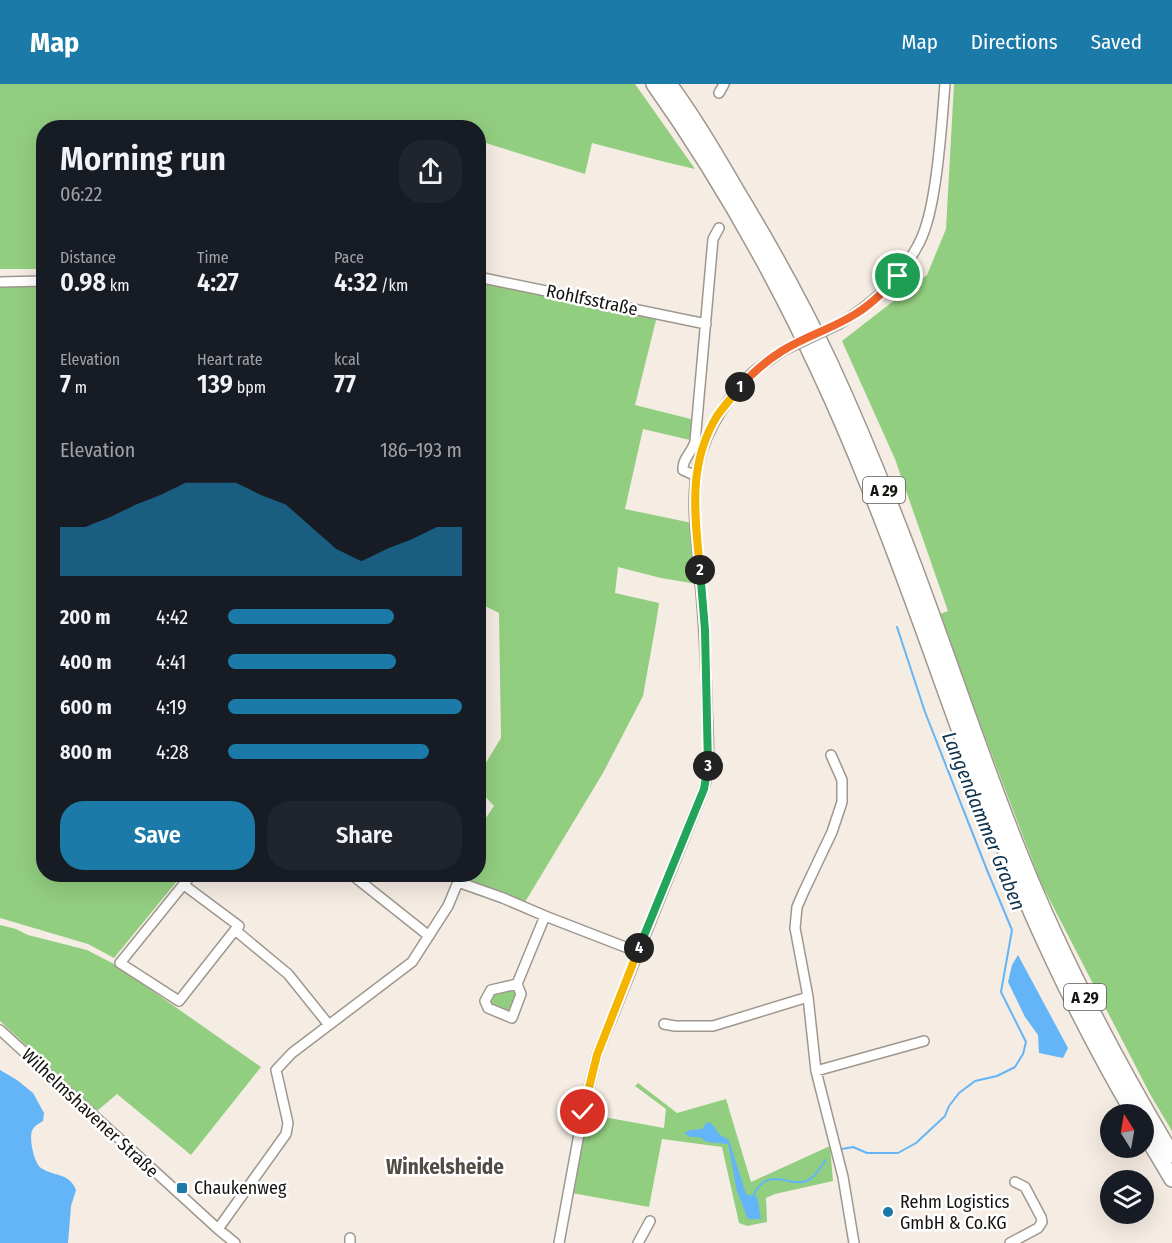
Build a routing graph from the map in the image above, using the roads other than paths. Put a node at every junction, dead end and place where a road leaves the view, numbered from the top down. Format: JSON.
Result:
{"nodes":[{"id":1,"x":654,"y":84,"type":"edge"},
{"id":2,"x":669,"y":84,"type":"edge"},
{"id":3,"x":724,"y":84,"type":"edge"},
{"id":4,"x":945,"y":84,"type":"edge"},
{"id":5,"x":719,"y":93,"type":"dead end"},
{"id":6,"x":719,"y":228,"type":"dead end"},
{"id":7,"x":486,"y":279,"type":"edge"},
{"id":8,"x":36,"y":281,"type":"edge"},
{"id":9,"x":0,"y":282,"type":"edge"},
{"id":10,"x":706,"y":324,"type":"junction"},
{"id":11,"x":696,"y":476,"type":"junction"},
{"id":12,"x":831,"y":755,"type":"dead end"},
{"id":13,"x":186,"y":882,"type":"edge"},
{"id":14,"x":361,"y":882,"type":"edge"},
{"id":15,"x":456,"y":882,"type":"edge"},
{"id":16,"x":466,"y":882,"type":"edge"},
{"id":17,"x":184,"y":885,"type":"junction"},
{"id":18,"x":545,"y":916,"type":"junction"},
{"id":19,"x":235,"y":930,"type":"junction"},
{"id":20,"x":429,"y":936,"type":"junction"},
{"id":21,"x":638,"y":952,"type":"junction"},
{"id":22,"x":517,"y":984,"type":"dead end"},
{"id":23,"x":808,"y":997,"type":"junction"},
{"id":24,"x":664,"y":1024,"type":"dead end"},
{"id":25,"x":329,"y":1025,"type":"junction"},
{"id":26,"x":0,"y":1030,"type":"edge"},
{"id":27,"x":924,"y":1041,"type":"dead end"},
{"id":28,"x":816,"y":1071,"type":"junction"},
{"id":29,"x":1124,"y":1072,"type":"junction"},
{"id":30,"x":1128,"y":1104,"type":"edge"},
{"id":31,"x":1172,"y":1141,"type":"edge"},
{"id":32,"x":1154,"y":1149,"type":"edge"},
{"id":33,"x":1172,"y":1155,"type":"edge"},
{"id":34,"x":1172,"y":1179,"type":"edge"},
{"id":35,"x":1015,"y":1182,"type":"dead end"},
{"id":36,"x":650,"y":1221,"type":"dead end"},
{"id":37,"x":218,"y":1229,"type":"junction"},
{"id":38,"x":235,"y":1243,"type":"edge"},
{"id":39,"x":559,"y":1243,"type":"edge"},
{"id":40,"x":638,"y":1243,"type":"edge"},
{"id":41,"x":854,"y":1243,"type":"edge"},
{"id":42,"x":1010,"y":1243,"type":"edge"}],
"edges":[{"from":1,"to":30,"type":"highway","number":"A 29"},
{"from":2,"to":29,"type":"highway","number":"A 29"},
{"from":3,"to":5,"type":"street"},
{"from":4,"to":11,"type":"street","bridge":true},
{"from":6,"to":10,"type":"street"},
{"from":7,"to":10,"type":"street","name":"Rohlfsstraße"},
{"from":8,"to":9,"type":"street"},
{"from":10,"to":11,"type":"street"},
{"from":11,"to":21,"type":"street"},
{"from":12,"to":23,"type":"street"},
{"from":13,"to":17,"type":"street"},
{"from":14,"to":20,"type":"street"},
{"from":15,"to":20,"type":"street"},
{"from":16,"to":18,"type":"street"},
{"from":17,"to":19,"type":"street"},
{"from":17,"to":19,"type":"street"},
{"from":18,"to":21,"type":"street"},
{"from":18,"to":22,"type":"street"},
{"from":19,"to":25,"type":"street"},
{"from":20,"to":25,"type":"street"},
{"from":21,"to":39,"type":"street"},
{"from":23,"to":24,"type":"street"},
{"from":23,"to":28,"type":"street"},
{"from":25,"to":37,"type":"street"},
{"from":26,"to":37,"type":"street","name":"Wilhelmshavener Straße"},
{"from":27,"to":28,"type":"street"},
{"from":28,"to":41,"type":"street"},
{"from":29,"to":31,"type":"highway"},
{"from":29,"to":33,"type":"highway","number":"A 29"},
{"from":32,"to":34,"type":"highway"},
{"from":35,"to":42,"type":"street"},
{"from":36,"to":40,"type":"street"},
{"from":37,"to":38,"type":"street","name":"Wilhelmshavener Straße"}]}
